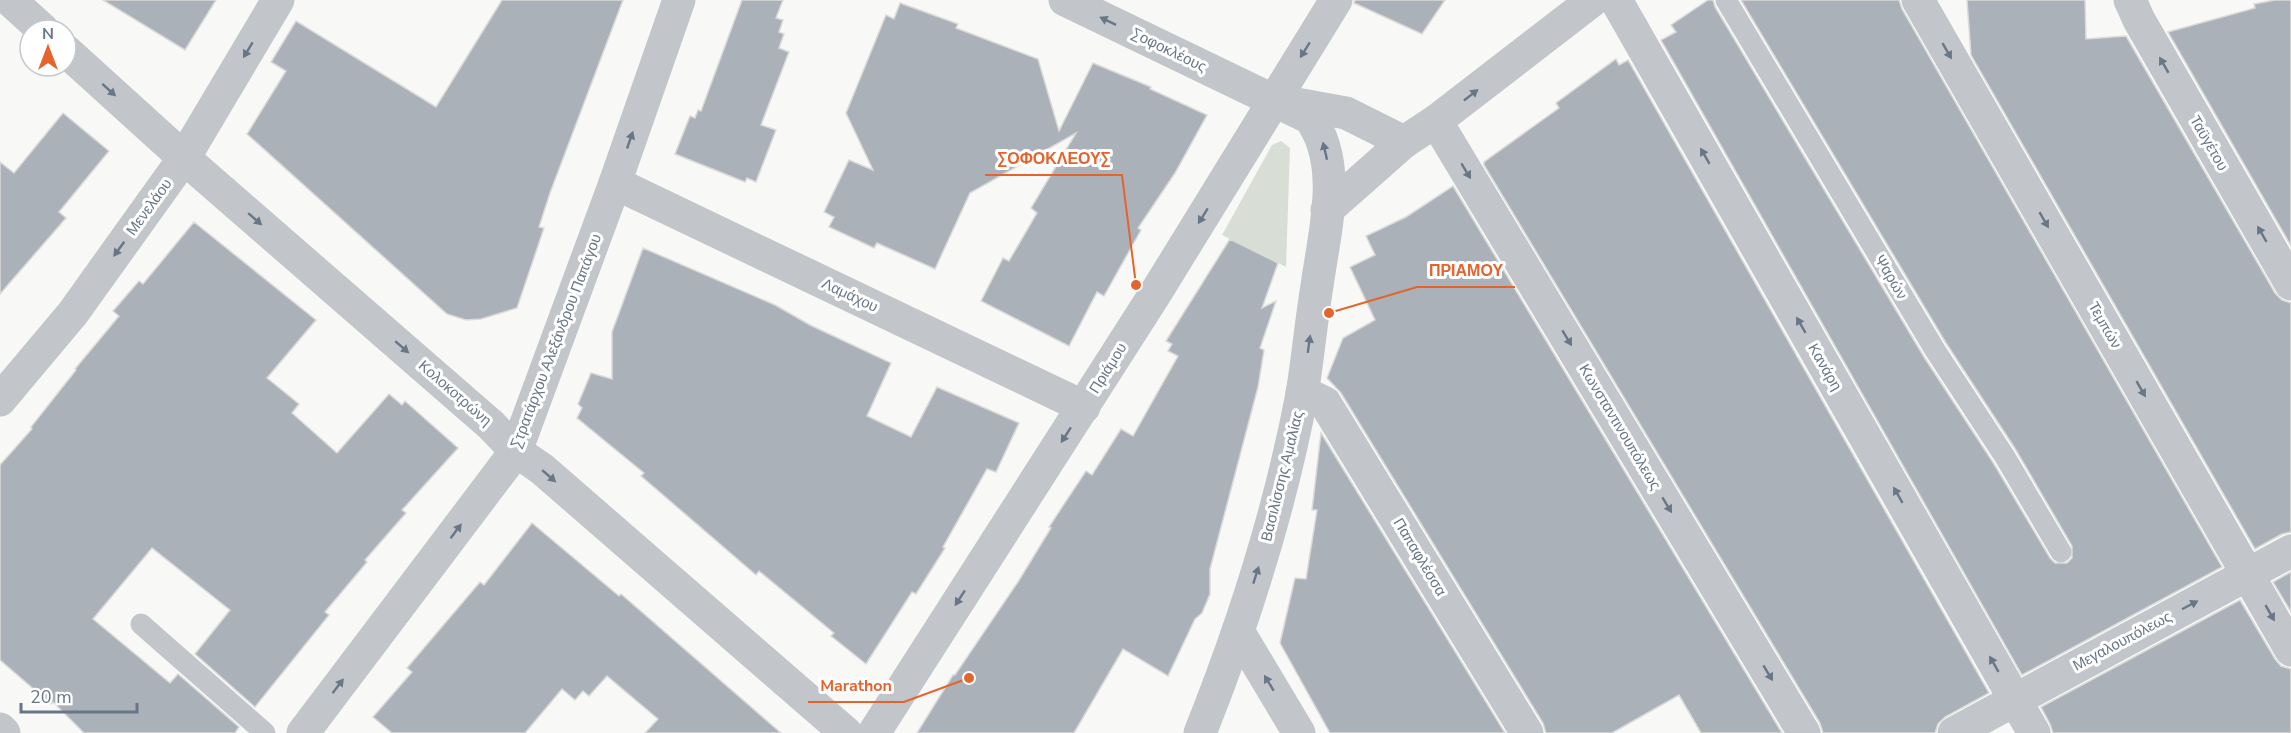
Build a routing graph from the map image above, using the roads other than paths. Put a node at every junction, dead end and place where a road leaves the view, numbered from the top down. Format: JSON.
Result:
{"nodes":[{"id":1,"x":10,"y":0,"type":"edge"},
{"id":2,"x":278,"y":0,"type":"edge"},
{"id":3,"x":678,"y":0,"type":"edge"},
{"id":4,"x":1065,"y":0,"type":"edge"},
{"id":5,"x":1336,"y":0,"type":"edge"},
{"id":6,"x":1593,"y":0,"type":"edge"},
{"id":7,"x":1616,"y":0,"type":"edge"},
{"id":8,"x":1726,"y":0,"type":"edge"},
{"id":9,"x":1918,"y":0,"type":"edge"},
{"id":10,"x":2130,"y":0,"type":"edge"},
{"id":11,"x":30,"y":18,"type":"edge"},
{"id":12,"x":78,"y":62,"type":"edge"},
{"id":13,"x":1274,"y":100,"type":"junction"},
{"id":14,"x":1436,"y":121,"type":"junction"},
{"id":15,"x":1404,"y":142,"type":"junction"},
{"id":16,"x":184,"y":158,"type":"junction"},
{"id":17,"x":615,"y":183,"type":"junction"},
{"id":18,"x":1327,"y":210,"type":"junction"},
{"id":19,"x":2291,"y":284,"type":"edge"},
{"id":20,"x":1302,"y":392,"type":"junction"},
{"id":21,"x":0,"y":400,"type":"edge"},
{"id":22,"x":1084,"y":407,"type":"junction"},
{"id":23,"x":516,"y":451,"type":"junction"},
{"id":24,"x":2291,"y":550,"type":"edge"},
{"id":25,"x":2061,"y":552,"type":"dead end"},
{"id":26,"x":2247,"y":574,"type":"junction"},
{"id":27,"x":141,"y":624,"type":"dead end"},
{"id":28,"x":1238,"y":631,"type":"junction"},
{"id":29,"x":2291,"y":650,"type":"edge"},
{"id":30,"x":2014,"y":699,"type":"junction"},
{"id":31,"x":0,"y":729,"type":"edge"},
{"id":32,"x":4,"y":733,"type":"edge"},
{"id":33,"x":265,"y":733,"type":"edge"},
{"id":34,"x":303,"y":733,"type":"edge"},
{"id":35,"x":846,"y":733,"type":"edge"},
{"id":36,"x":874,"y":733,"type":"edge"},
{"id":37,"x":1200,"y":733,"type":"edge"},
{"id":38,"x":1299,"y":733,"type":"edge"},
{"id":39,"x":1527,"y":733,"type":"edge"},
{"id":40,"x":1804,"y":733,"type":"edge"},
{"id":41,"x":1954,"y":733,"type":"edge"},
{"id":42,"x":2034,"y":733,"type":"edge"}],
"edges":[{"from":1,"to":11,"type":"street"},
{"from":2,"to":16,"type":"street","name":"Μενελάου","one_way":true},
{"from":17,"to":3,"type":"street","name":"Στρατάρχου Αλεξάνδρου Παπάγου","one_way":true},
{"from":13,"to":4,"type":"street","name":"Σοφοκλέους","one_way":true},
{"from":5,"to":13,"type":"street","name":"Πριάμου","one_way":true},
{"from":14,"to":6,"type":"street","one_way":true},
{"from":30,"to":7,"type":"street","name":"Κανάρη","one_way":true},
{"from":8,"to":25,"type":"lane","name":"Ψαρών"},
{"from":9,"to":26,"type":"street","name":"Τεμπών","one_way":true},
{"from":19,"to":10,"type":"street","name":"Ταϋγέτου","one_way":true},
{"from":12,"to":16,"type":"street","name":"Κολοκοτρώνη","one_way":true},
{"from":13,"to":15,"type":"street"},
{"from":18,"to":13,"type":"street","name":"Βασιλίσσης Αμαλίας","one_way":true},
{"from":13,"to":22,"type":"street","name":"Πριάμου","one_way":true},
{"from":14,"to":15,"type":"street"},
{"from":14,"to":40,"type":"street","name":"Κωνσταντινουπόλεως","one_way":true},
{"from":15,"to":18,"type":"street"},
{"from":16,"to":21,"type":"street","name":"Μενελάου","one_way":true},
{"from":16,"to":23,"type":"street","name":"Κολοκοτρώνη","one_way":true},
{"from":17,"to":22,"type":"street","name":"Λαμάχου"},
{"from":17,"to":23,"type":"street","name":"Στρατάρχου Αλεξάνδρου Παπάγου"},
{"from":20,"to":18,"type":"street","name":"Βασιλίσσης Αμαλίας","one_way":true},
{"from":28,"to":20,"type":"street","name":"Βασιλίσσης Αμαλίας","one_way":true},
{"from":20,"to":39,"type":"street","name":"Παπαφλέσσα"},
{"from":22,"to":36,"type":"street","name":"Πριάμου","one_way":true},
{"from":34,"to":23,"type":"street","name":"Στρατάρχου Αλεξάνδρου Παπάγου","one_way":true},
{"from":23,"to":35,"type":"street","name":"Κολοκοτρώνη","one_way":true},
{"from":24,"to":26,"type":"street","name":"Μεγαλουπόλεως"},
{"from":26,"to":29,"type":"street","name":"Τεμπών","one_way":true},
{"from":30,"to":26,"type":"street","name":"Μεγαλουπόλεως","one_way":true},
{"from":27,"to":33,"type":"lane"},
{"from":28,"to":37,"type":"street","name":"Βασιλίσσης Αμαλίας"},
{"from":38,"to":28,"type":"street","one_way":true},
{"from":30,"to":41,"type":"street","name":"Μεγαλουπόλεως"},
{"from":30,"to":42,"type":"street","name":"Κανάρη"},
{"from":31,"to":32,"type":"street"}]}
